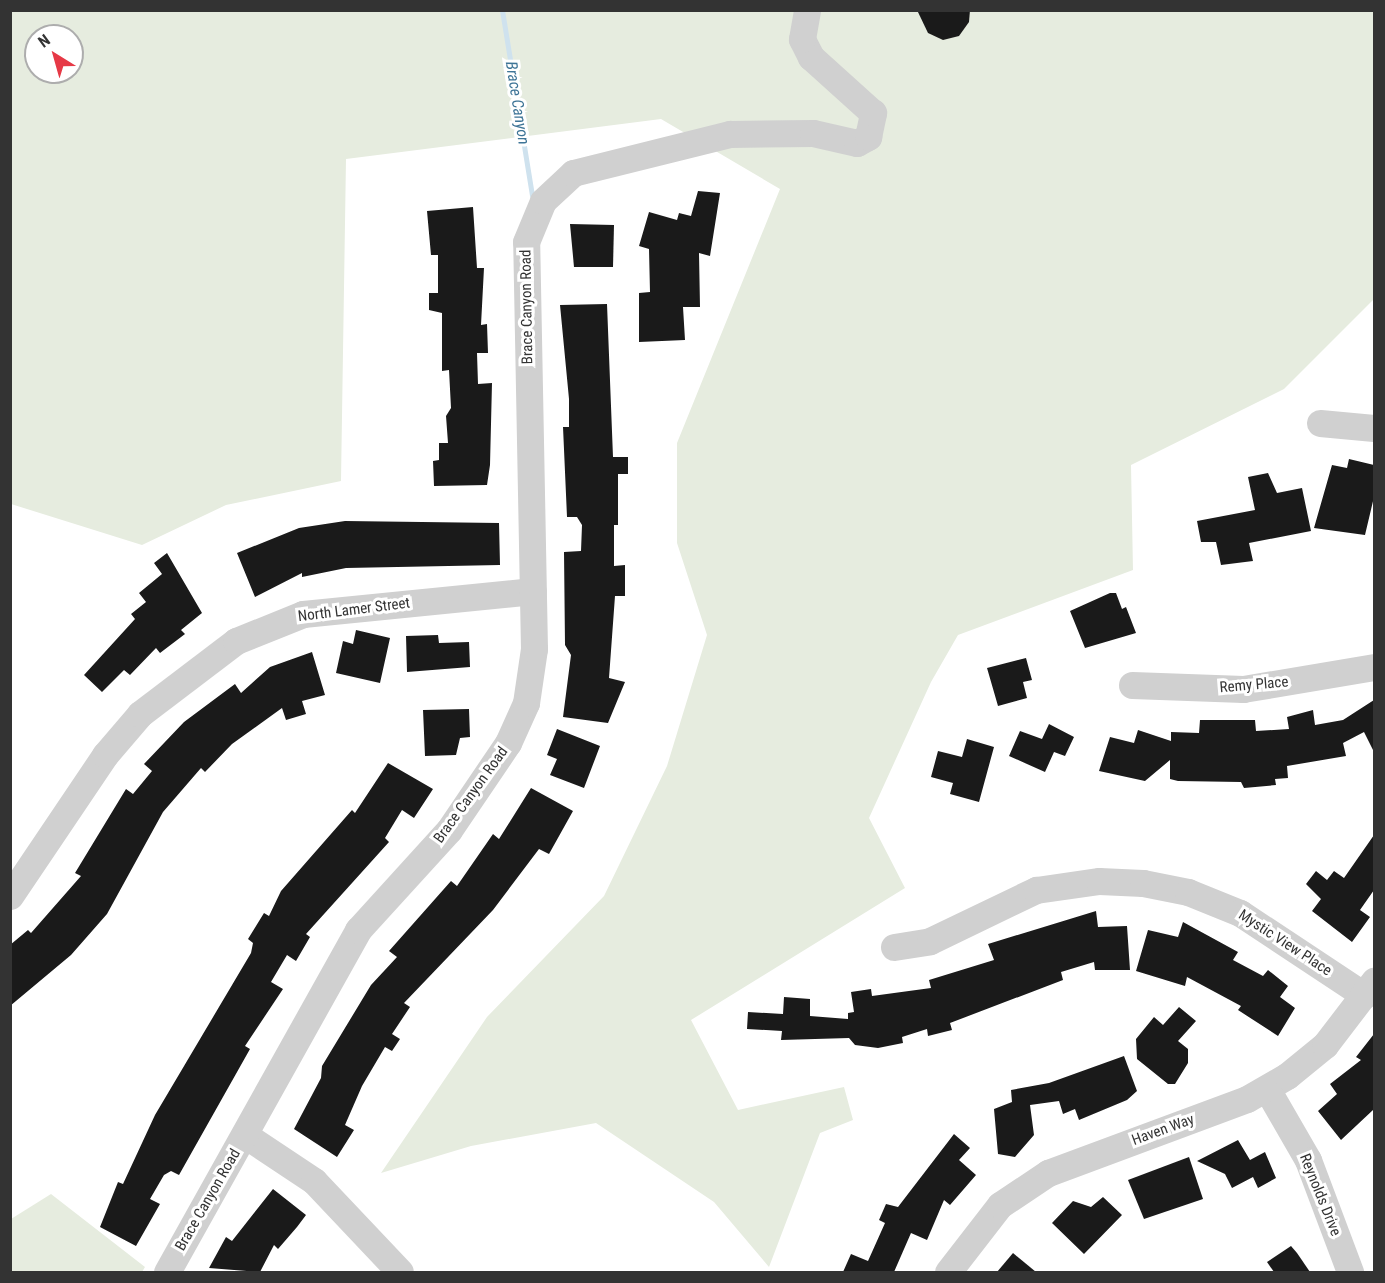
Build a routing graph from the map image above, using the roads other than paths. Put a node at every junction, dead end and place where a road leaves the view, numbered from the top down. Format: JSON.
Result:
{"nodes":[{"id":1,"x":807,"y":10,"type":"edge"},
{"id":2,"x":1320,"y":423,"type":"dead end"},
{"id":3,"x":1374,"y":428,"type":"edge"},
{"id":4,"x":533,"y":591,"type":"junction"},
{"id":5,"x":1374,"y":667,"type":"edge"},
{"id":6,"x":1132,"y":685,"type":"dead end"},
{"id":7,"x":10,"y":896,"type":"edge"},
{"id":8,"x":894,"y":947,"type":"dead end"},
{"id":9,"x":1369,"y":988,"type":"edge"},
{"id":10,"x":1267,"y":1089,"type":"junction"},
{"id":11,"x":245,"y":1135,"type":"junction"},
{"id":12,"x":167,"y":1272,"type":"edge"},
{"id":13,"x":400,"y":1272,"type":"edge"},
{"id":14,"x":948,"y":1272,"type":"edge"},
{"id":15,"x":1350,"y":1272,"type":"edge"}],
"edges":[{"from":1,"to":4,"type":"street","name":"Brace Canyon Road"},
{"from":2,"to":3,"type":"street"},
{"from":4,"to":7,"type":"street","name":"North Lamer Street"},
{"from":4,"to":11,"type":"street","name":"Brace Canyon Road"},
{"from":5,"to":6,"type":"street","name":"Remy Place"},
{"from":8,"to":9,"type":"street","name":"Mystic View Place"},
{"from":9,"to":10,"type":"street","name":"Haven Way"},
{"from":10,"to":14,"type":"street","name":"Haven Way"},
{"from":10,"to":15,"type":"street","name":"Reynolds Drive"},
{"from":11,"to":12,"type":"street","name":"Brace Canyon Road"},
{"from":11,"to":13,"type":"street"}]}
